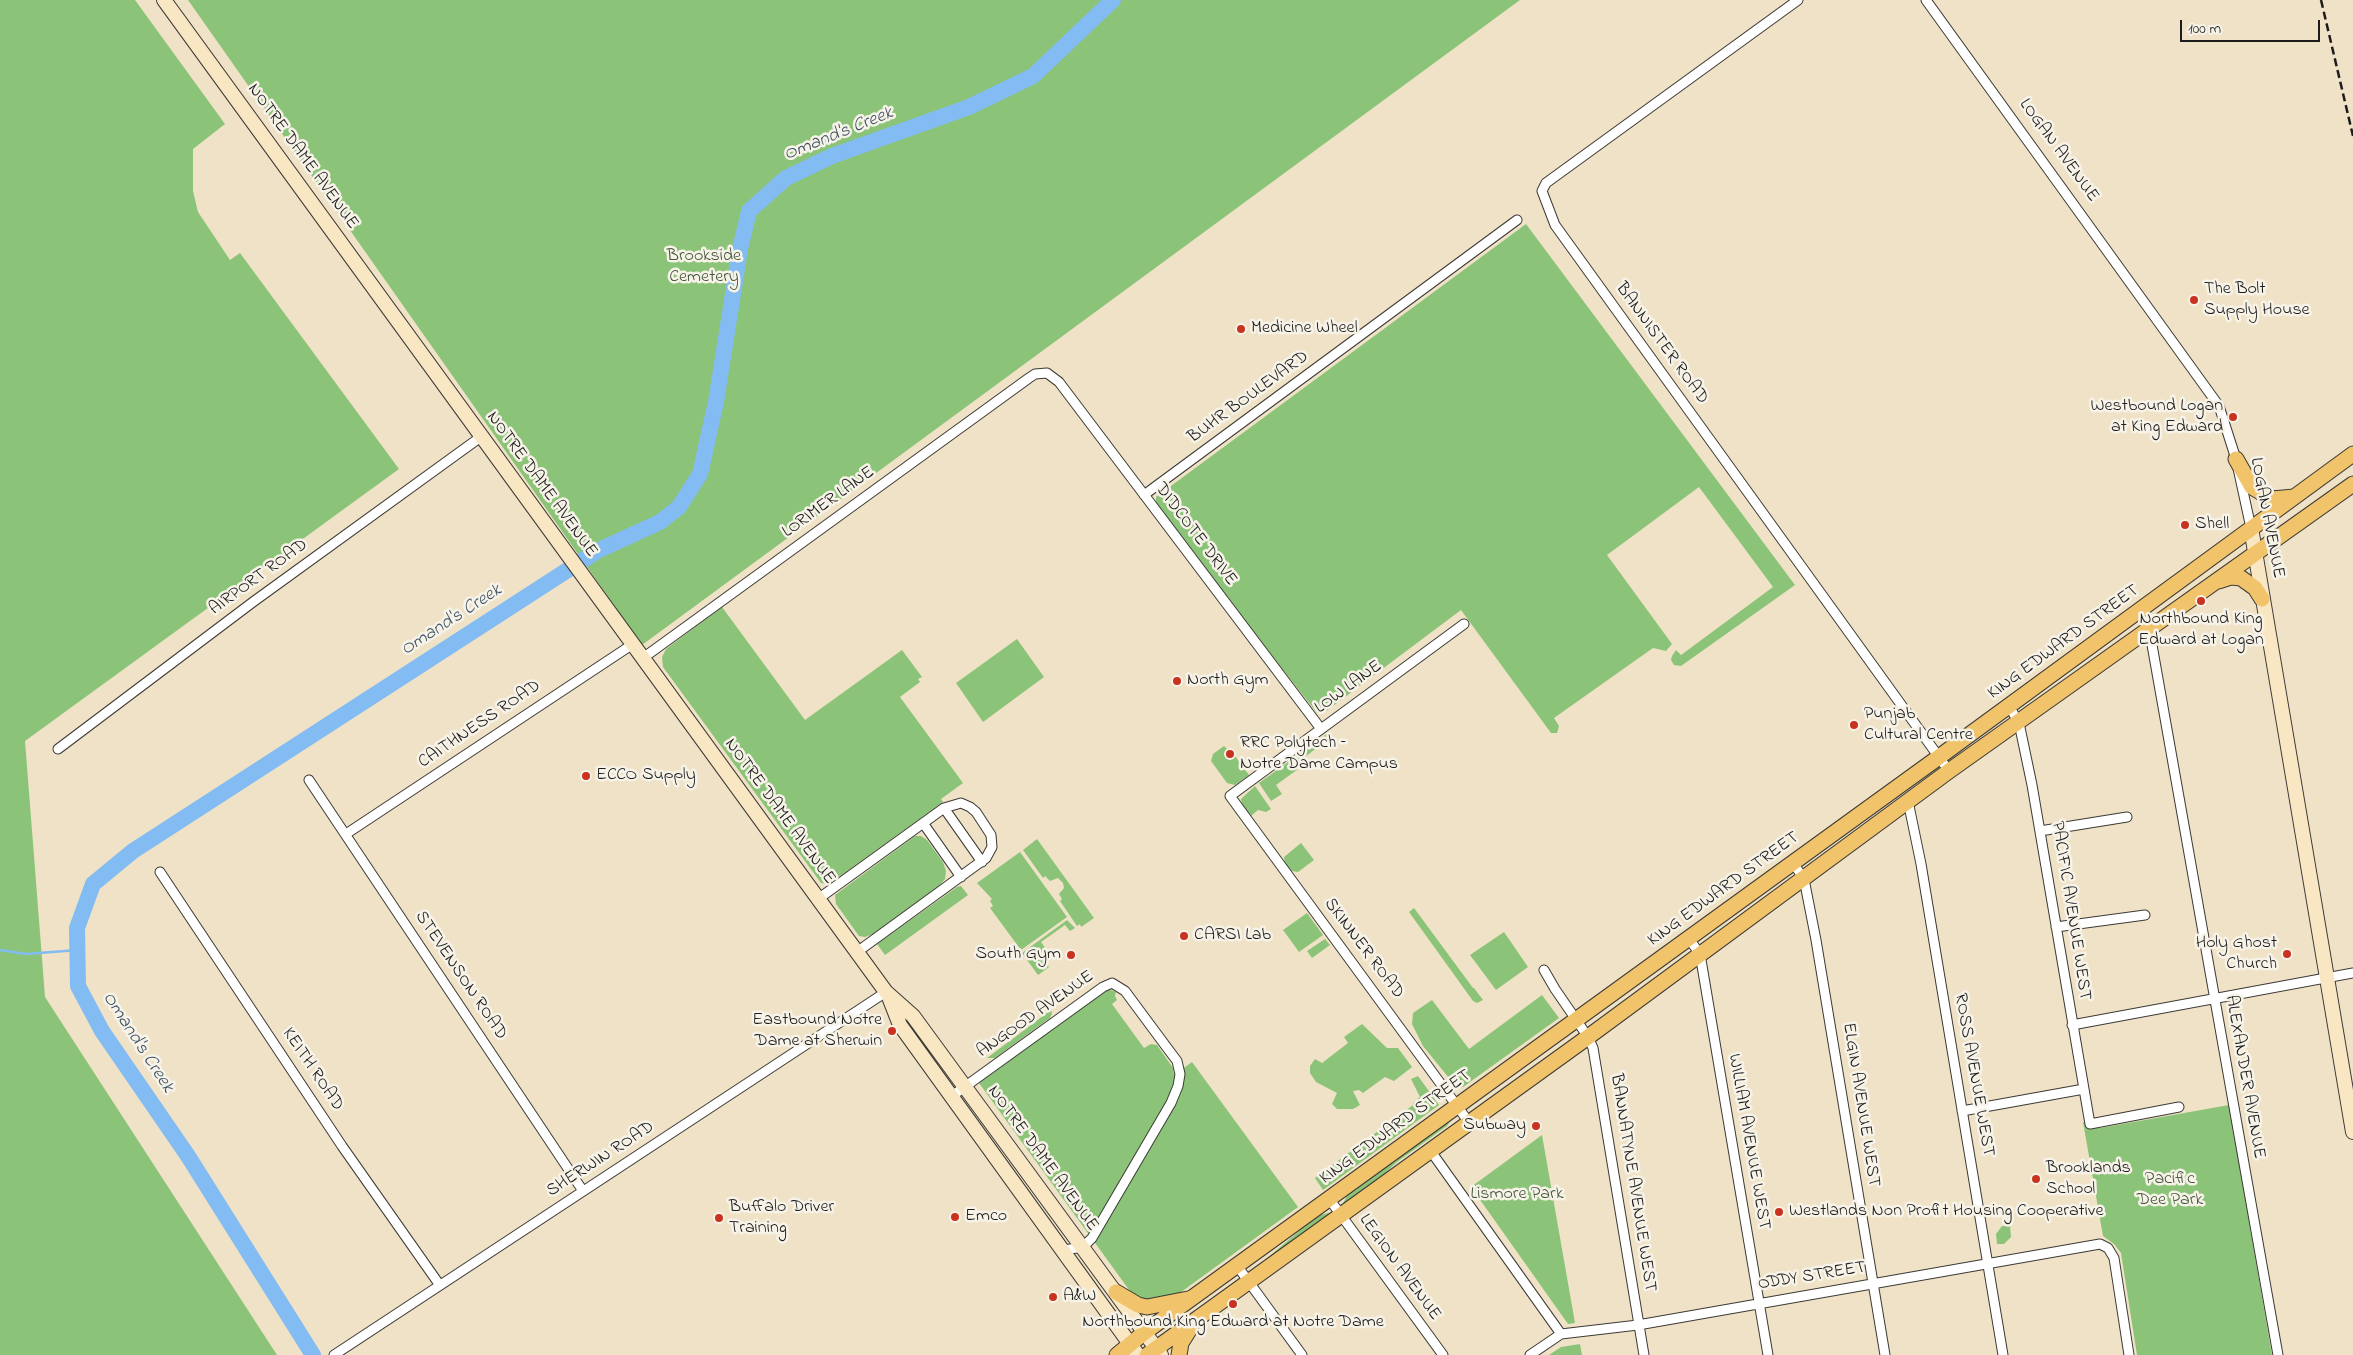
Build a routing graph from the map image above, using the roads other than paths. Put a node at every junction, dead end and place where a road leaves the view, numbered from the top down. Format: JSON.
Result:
{"nodes":[{"id":1,"x":164,"y":0,"type":"edge"},
{"id":2,"x":1798,"y":0,"type":"edge"},
{"id":3,"x":1926,"y":0,"type":"edge"},
{"id":4,"x":1517,"y":220,"type":"dead end"},
{"id":5,"x":1035,"y":374,"type":"joint"},
{"id":6,"x":482,"y":436,"type":"junction"},
{"id":7,"x":2353,"y":454,"type":"edge"},
{"id":8,"x":2236,"y":459,"type":"junction"},
{"id":9,"x":2353,"y":484,"type":"edge"},
{"id":10,"x":1144,"y":495,"type":"junction"},
{"id":11,"x":2296,"y":497,"type":"junction"},
{"id":12,"x":2251,"y":528,"type":"junction"},
{"id":13,"x":2255,"y":552,"type":"junction"},
{"id":14,"x":2211,"y":584,"type":"junction"},
{"id":15,"x":2262,"y":599,"type":"junction"},
{"id":16,"x":1464,"y":624,"type":"dead end"},
{"id":17,"x":2150,"y":628,"type":"junction"},
{"id":18,"x":633,"y":644,"type":"junction"},
{"id":19,"x":643,"y":658,"type":"junction"},
{"id":20,"x":2009,"y":706,"type":"junction"},
{"id":21,"x":2019,"y":723,"type":"junction"},
{"id":22,"x":1321,"y":729,"type":"junction"},
{"id":23,"x":58,"y":749,"type":"dead end"},
{"id":24,"x":1939,"y":757,"type":"junction"},
{"id":25,"x":1950,"y":771,"type":"junction"},
{"id":26,"x":309,"y":780,"type":"dead end"},
{"id":27,"x":1230,"y":796,"type":"joint"},
{"id":28,"x":1908,"y":801,"type":"junction"},
{"id":29,"x":944,"y":808,"type":"junction"},
{"id":30,"x":2127,"y":817,"type":"dead end"},
{"id":31,"x":923,"y":823,"type":"junction"},
{"id":32,"x":2040,"y":831,"type":"junction"},
{"id":33,"x":346,"y":834,"type":"junction"},
{"id":34,"x":982,"y":862,"type":"junction"},
{"id":35,"x":1793,"y":863,"type":"junction"},
{"id":36,"x":160,"y":872,"type":"dead end"},
{"id":37,"x":961,"y":877,"type":"junction"},
{"id":38,"x":1804,"y":879,"type":"junction"},
{"id":39,"x":818,"y":899,"type":"junction"},
{"id":40,"x":2145,"y":915,"type":"dead end"},
{"id":41,"x":2056,"y":927,"type":"junction"},
{"id":42,"x":1688,"y":939,"type":"junction"},
{"id":43,"x":857,"y":952,"type":"junction"},
{"id":44,"x":1700,"y":954,"type":"junction"},
{"id":45,"x":1544,"y":970,"type":"dead end"},
{"id":46,"x":2353,"y":973,"type":"edge"},
{"id":47,"x":2327,"y":978,"type":"junction"},
{"id":48,"x":886,"y":992,"type":"junction"},
{"id":49,"x":2214,"y":999,"type":"junction"},
{"id":50,"x":1577,"y":1019,"type":"junction"},
{"id":51,"x":2072,"y":1024,"type":"junction"},
{"id":52,"x":1588,"y":1037,"type":"junction"},
{"id":53,"x":965,"y":1086,"type":"junction"},
{"id":54,"x":2084,"y":1089,"type":"junction"},
{"id":55,"x":952,"y":1096,"type":"junction"},
{"id":56,"x":1457,"y":1106,"type":"junction"},
{"id":57,"x":2178,"y":1108,"type":"dead end"},
{"id":58,"x":1962,"y":1111,"type":"junction"},
{"id":59,"x":1468,"y":1121,"type":"junction"},
{"id":60,"x":996,"y":1128,"type":"junction"},
{"id":61,"x":2353,"y":1132,"type":"edge"},
{"id":62,"x":982,"y":1138,"type":"junction"},
{"id":63,"x":1430,"y":1150,"type":"junction"},
{"id":64,"x":583,"y":1191,"type":"junction"},
{"id":65,"x":1330,"y":1200,"type":"junction"},
{"id":66,"x":1341,"y":1215,"type":"junction"},
{"id":67,"x":1083,"y":1247,"type":"junction"},
{"id":68,"x":1064,"y":1250,"type":"junction"},
{"id":69,"x":1988,"y":1265,"type":"junction"},
{"id":70,"x":1238,"y":1267,"type":"junction"},
{"id":71,"x":1248,"y":1282,"type":"junction"},
{"id":72,"x":440,"y":1284,"type":"junction"},
{"id":73,"x":1873,"y":1284,"type":"junction"},
{"id":74,"x":1116,"y":1292,"type":"junction"},
{"id":75,"x":1195,"y":1298,"type":"junction"},
{"id":76,"x":1759,"y":1302,"type":"junction"},
{"id":77,"x":1199,"y":1317,"type":"junction"},
{"id":78,"x":1638,"y":1324,"type":"junction"},
{"id":79,"x":1145,"y":1332,"type":"junction"},
{"id":80,"x":1561,"y":1334,"type":"junction"},
{"id":81,"x":1134,"y":1349,"type":"edge"},
{"id":82,"x":1154,"y":1353,"type":"edge"},
{"id":83,"x":334,"y":1355,"type":"edge"},
{"id":84,"x":1117,"y":1355,"type":"edge"},
{"id":85,"x":1179,"y":1355,"type":"edge"},
{"id":86,"x":1302,"y":1355,"type":"edge"},
{"id":87,"x":1443,"y":1355,"type":"edge"},
{"id":88,"x":1530,"y":1355,"type":"edge"},
{"id":89,"x":1644,"y":1355,"type":"edge"},
{"id":90,"x":1768,"y":1355,"type":"edge"},
{"id":91,"x":1885,"y":1355,"type":"edge"},
{"id":92,"x":2003,"y":1355,"type":"edge"},
{"id":93,"x":2129,"y":1355,"type":"edge"},
{"id":94,"x":2278,"y":1355,"type":"edge"}],
"edges":[{"from":1,"to":6,"type":"street","name":"NOTRE DAME AVENUE"},
{"from":2,"to":24,"type":"street","name":"BANNISTER ROAD"},
{"from":3,"to":8,"type":"street","name":"LOGAN AVENUE"},
{"from":4,"to":10,"type":"street","name":"BUHR BOULEVARD"},
{"from":5,"to":10,"type":"street","name":"DIDCOTE DRIVE"},
{"from":5,"to":19,"type":"street","name":"LORIMER LANE"},
{"from":6,"to":18,"type":"street","name":"NOTRE DAME AVENUE"},
{"from":6,"to":23,"type":"street","name":"AIRPORT ROAD"},
{"from":7,"to":11,"type":"main road","name":"KING EDWARD STREET"},
{"from":8,"to":11,"type":"main road"},
{"from":8,"to":12,"type":"street","name":"LOGAN AVENUE"},
{"from":9,"to":13,"type":"main road"},
{"from":10,"to":22,"type":"street","name":"DIDCOTE DRIVE"},
{"from":11,"to":12,"type":"main road","name":"KING EDWARD STREET"},
{"from":12,"to":13,"type":"street","name":"LOGAN AVENUE"},
{"from":12,"to":20,"type":"main road","name":"KING EDWARD STREET"},
{"from":13,"to":14,"type":"main road"},
{"from":13,"to":15,"type":"street","name":"LOGAN AVENUE"},
{"from":14,"to":15,"type":"main road"},
{"from":14,"to":17,"type":"main road"},
{"from":15,"to":47,"type":"street","name":"LOGAN AVENUE"},
{"from":16,"to":22,"type":"street","name":"LOW LANE"},
{"from":17,"to":21,"type":"main road"},
{"from":17,"to":49,"type":"street","name":"ALEXANDER AVENUE"},
{"from":18,"to":19,"type":"street","name":"NOTRE DAME AVENUE"},
{"from":18,"to":33,"type":"street","name":"CAITHNESS ROAD"},
{"from":19,"to":39,"type":"street","name":"NOTRE DAME AVENUE"},
{"from":20,"to":21,"type":"street","name":"PACIFIC AVENUE WEST"},
{"from":20,"to":24,"type":"main road","name":"KING EDWARD STREET"},
{"from":21,"to":25,"type":"main road"},
{"from":21,"to":32,"type":"street","name":"PACIFIC AVENUE WEST"},
{"from":22,"to":27,"type":"street","name":"LOW LANE"},
{"from":24,"to":25,"type":"street","name":"BANNISTER ROAD"},
{"from":24,"to":35,"type":"main road","name":"KING EDWARD STREET"},
{"from":25,"to":28,"type":"main road"},
{"from":26,"to":33,"type":"street","name":"STEVENSON ROAD"},
{"from":27,"to":56,"type":"street","name":"SKINNER ROAD"},
{"from":28,"to":38,"type":"main road"},
{"from":28,"to":58,"type":"street","name":"ROSS AVENUE WEST"},
{"from":29,"to":31,"type":"street"},
{"from":29,"to":34,"type":"street"},
{"from":29,"to":34,"type":"street"},
{"from":30,"to":32,"type":"street"},
{"from":31,"to":37,"type":"street"},
{"from":31,"to":39,"type":"street"},
{"from":32,"to":41,"type":"street","name":"PACIFIC AVENUE WEST"},
{"from":33,"to":64,"type":"street","name":"STEVENSON ROAD"},
{"from":34,"to":37,"type":"street"},
{"from":35,"to":38,"type":"street","name":"ELGIN AVENUE WEST"},
{"from":35,"to":42,"type":"main road","name":"KING EDWARD STREET"},
{"from":36,"to":72,"type":"street","name":"KEITH ROAD"},
{"from":37,"to":43,"type":"street"},
{"from":38,"to":44,"type":"main road"},
{"from":38,"to":73,"type":"street","name":"ELGIN AVENUE WEST"},
{"from":39,"to":43,"type":"street","name":"NOTRE DAME AVENUE"},
{"from":40,"to":41,"type":"street"},
{"from":41,"to":51,"type":"street","name":"PACIFIC AVENUE WEST"},
{"from":42,"to":44,"type":"street","name":"WILLIAM AVENUE WEST"},
{"from":42,"to":50,"type":"main road","name":"KING EDWARD STREET"},
{"from":43,"to":48,"type":"street","name":"NOTRE DAME AVENUE"},
{"from":44,"to":52,"type":"main road"},
{"from":44,"to":76,"type":"street","name":"WILLIAM AVENUE WEST"},
{"from":45,"to":50,"type":"street","name":"BANNATYNE AVENUE WEST"},
{"from":46,"to":47,"type":"street"},
{"from":47,"to":49,"type":"street"},
{"from":47,"to":61,"type":"street","name":"LOGAN AVENUE"},
{"from":48,"to":53,"type":"street","name":"NOTRE DAME AVENUE"},
{"from":48,"to":55,"type":"street","name":"NOTRE DAME AVENUE"},
{"from":48,"to":64,"type":"street","name":"SHERWIN ROAD"},
{"from":49,"to":51,"type":"street"},
{"from":49,"to":94,"type":"street","name":"ALEXANDER AVENUE"},
{"from":50,"to":52,"type":"street","name":"BANNATYNE AVENUE WEST"},
{"from":50,"to":56,"type":"main road","name":"KING EDWARD STREET"},
{"from":51,"to":54,"type":"street","name":"PACIFIC AVENUE WEST"},
{"from":52,"to":59,"type":"main road"},
{"from":52,"to":78,"type":"street","name":"BANNATYNE AVENUE WEST"},
{"from":53,"to":55,"type":"street","name":"ANGOOD AVENUE"},
{"from":53,"to":60,"type":"street","name":"NOTRE DAME AVENUE"},
{"from":53,"to":67,"type":"street","name":"ANGOOD AVENUE"},
{"from":54,"to":57,"type":"street","name":"PACIFIC AVENUE WEST"},
{"from":54,"to":58,"type":"street"},
{"from":55,"to":62,"type":"street","name":"NOTRE DAME AVENUE"},
{"from":56,"to":59,"type":"street","name":"SKINNER ROAD"},
{"from":56,"to":65,"type":"main road","name":"KING EDWARD STREET"},
{"from":58,"to":69,"type":"street","name":"ROSS AVENUE WEST"},
{"from":59,"to":63,"type":"main road"},
{"from":60,"to":62,"type":"street"},
{"from":60,"to":67,"type":"street","name":"NOTRE DAME AVENUE"},
{"from":62,"to":68,"type":"street","name":"NOTRE DAME AVENUE"},
{"from":63,"to":66,"type":"main road"},
{"from":63,"to":80,"type":"street"},
{"from":64,"to":72,"type":"street","name":"SHERWIN ROAD"},
{"from":65,"to":66,"type":"street","name":"LEGION AVENUE"},
{"from":65,"to":70,"type":"main road","name":"KING EDWARD STREET"},
{"from":66,"to":71,"type":"main road"},
{"from":66,"to":87,"type":"street","name":"LEGION AVENUE"},
{"from":67,"to":68,"type":"street"},
{"from":67,"to":74,"type":"street","name":"NOTRE DAME AVENUE"},
{"from":68,"to":81,"type":"street","name":"NOTRE DAME AVENUE"},
{"from":69,"to":73,"type":"street","name":"ODDY STREET"},
{"from":69,"to":92,"type":"street","name":"ROSS AVENUE WEST"},
{"from":69,"to":93,"type":"street","name":"ODDY STREET"},
{"from":70,"to":71,"type":"street"},
{"from":70,"to":75,"type":"main road","name":"KING EDWARD STREET"},
{"from":71,"to":77,"type":"main road"},
{"from":71,"to":86,"type":"street"},
{"from":72,"to":83,"type":"street","name":"SHERWIN ROAD"},
{"from":73,"to":76,"type":"street","name":"ODDY STREET"},
{"from":73,"to":91,"type":"street","name":"ELGIN AVENUE WEST"},
{"from":74,"to":75,"type":"main road"},
{"from":74,"to":79,"type":"street","name":"NOTRE DAME AVENUE"},
{"from":75,"to":79,"type":"main road","name":"KING EDWARD STREET"},
{"from":76,"to":78,"type":"street","name":"ODDY STREET"},
{"from":76,"to":90,"type":"street","name":"WILLIAM AVENUE WEST"},
{"from":77,"to":82,"type":"main road"},
{"from":77,"to":85,"type":"main road"},
{"from":78,"to":80,"type":"street","name":"ODDY STREET"},
{"from":78,"to":89,"type":"street","name":"BANNATYNE AVENUE WEST"},
{"from":79,"to":81,"type":"main road","name":"KING EDWARD STREET"},
{"from":79,"to":82,"type":"street","name":"NOTRE DAME AVENUE"},
{"from":80,"to":88,"type":"street","name":"ODDY STREET"},
{"from":81,"to":84,"type":"main road","name":"KING EDWARD STREET"}]}
